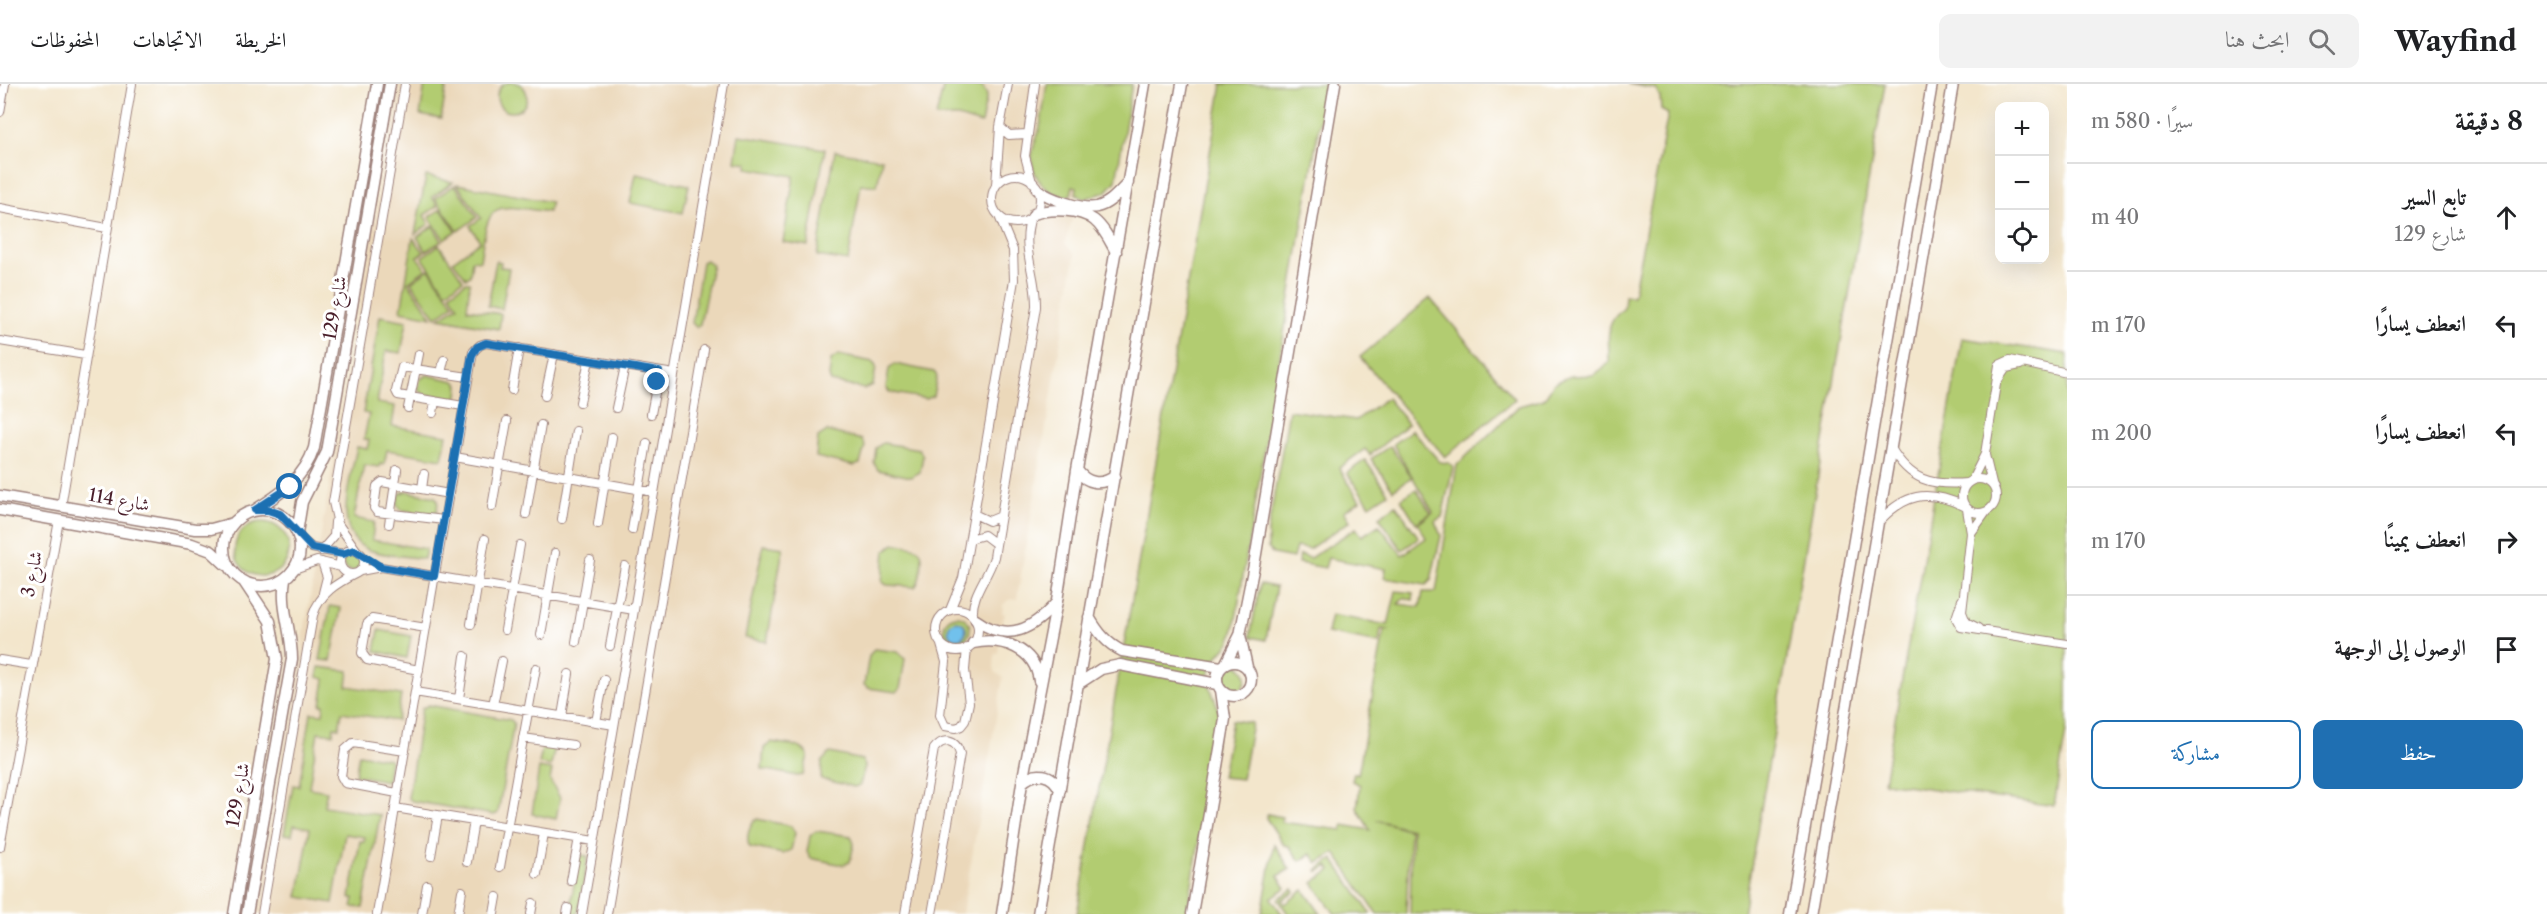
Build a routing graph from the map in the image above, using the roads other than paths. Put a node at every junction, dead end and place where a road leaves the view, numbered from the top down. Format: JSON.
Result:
{"nodes":[{"id":1,"x":5,"y":84,"type":"edge"},
{"id":2,"x":132,"y":84,"type":"edge"},
{"id":3,"x":377,"y":84,"type":"edge"},
{"id":4,"x":390,"y":84,"type":"edge"},
{"id":5,"x":405,"y":84,"type":"edge"},
{"id":6,"x":724,"y":84,"type":"edge"},
{"id":7,"x":1008,"y":84,"type":"edge"},
{"id":8,"x":1035,"y":84,"type":"edge"},
{"id":9,"x":1144,"y":84,"type":"edge"},
{"id":10,"x":1182,"y":84,"type":"edge"},
{"id":11,"x":1335,"y":84,"type":"edge"},
{"id":12,"x":1932,"y":84,"type":"edge"},
{"id":13,"x":1953,"y":84,"type":"edge"},
{"id":14,"x":0,"y":112,"type":"edge"},
{"id":15,"x":1000,"y":127,"type":"junction"},
{"id":16,"x":1026,"y":134,"type":"junction"},
{"id":17,"x":1128,"y":183,"type":"junction"},
{"id":18,"x":1035,"y":186,"type":"junction"},
{"id":19,"x":995,"y":188,"type":"junction"},
{"id":20,"x":1062,"y":207,"type":"junction"},
{"id":21,"x":1097,"y":207,"type":"junction"},
{"id":22,"x":0,"y":208,"type":"edge"},
{"id":23,"x":1033,"y":215,"type":"junction"},
{"id":24,"x":999,"y":216,"type":"junction"},
{"id":25,"x":1095,"y":221,"type":"junction"},
{"id":26,"x":107,"y":228,"type":"junction"},
{"id":27,"x":1116,"y":252,"type":"junction"},
{"id":28,"x":0,"y":341,"type":"edge"},
{"id":29,"x":519,"y":348,"type":"junction"},
{"id":30,"x":704,"y":350,"type":"dead end"},
{"id":31,"x":418,"y":354,"type":"dead end"},
{"id":32,"x":554,"y":354,"type":"junction"},
{"id":33,"x":85,"y":355,"type":"junction"},
{"id":34,"x":444,"y":360,"type":"dead end"},
{"id":35,"x":589,"y":360,"type":"junction"},
{"id":36,"x":625,"y":366,"type":"junction"},
{"id":37,"x":416,"y":369,"type":"junction"},
{"id":38,"x":659,"y":372,"type":"junction"},
{"id":39,"x":441,"y":373,"type":"junction"},
{"id":40,"x":2067,"y":373,"type":"edge"},
{"id":41,"x":674,"y":374,"type":"junction"},
{"id":42,"x":468,"y":377,"type":"junction"},
{"id":43,"x":512,"y":390,"type":"dead end"},
{"id":44,"x":545,"y":396,"type":"dead end"},
{"id":45,"x":410,"y":397,"type":"junction"},
{"id":46,"x":435,"y":401,"type":"junction"},
{"id":47,"x":580,"y":402,"type":"dead end"},
{"id":48,"x":463,"y":406,"type":"junction"},
{"id":49,"x":408,"y":408,"type":"dead end"},
{"id":50,"x":616,"y":408,"type":"dead end"},
{"id":51,"x":433,"y":413,"type":"dead end"},
{"id":52,"x":651,"y":414,"type":"dead end"},
{"id":53,"x":507,"y":421,"type":"dead end"},
{"id":54,"x":541,"y":425,"type":"dead end"},
{"id":55,"x":576,"y":431,"type":"dead end"},
{"id":56,"x":612,"y":437,"type":"dead end"},
{"id":57,"x":647,"y":443,"type":"dead end"},
{"id":58,"x":1891,"y":448,"type":"junction"},
{"id":59,"x":1985,"y":454,"type":"junction"},
{"id":60,"x":454,"y":457,"type":"junction"},
{"id":61,"x":499,"y":465,"type":"junction"},
{"id":62,"x":397,"y":470,"type":"dead end"},
{"id":63,"x":1077,"y":470,"type":"junction"},
{"id":64,"x":533,"y":471,"type":"junction"},
{"id":65,"x":424,"y":474,"type":"dead end"},
{"id":66,"x":1115,"y":476,"type":"junction"},
{"id":67,"x":569,"y":477,"type":"junction"},
{"id":68,"x":1970,"y":482,"type":"junction"},
{"id":69,"x":395,"y":484,"type":"junction"},
{"id":70,"x":604,"y":484,"type":"junction"},
{"id":71,"x":1992,"y":484,"type":"junction"},
{"id":72,"x":422,"y":489,"type":"junction"},
{"id":73,"x":639,"y":490,"type":"junction"},
{"id":74,"x":654,"y":492,"type":"junction"},
{"id":75,"x":448,"y":494,"type":"junction"},
{"id":76,"x":0,"y":496,"type":"edge"},
{"id":77,"x":61,"y":507,"type":"junction"},
{"id":78,"x":492,"y":507,"type":"dead end"},
{"id":79,"x":1965,"y":507,"type":"junction"},
{"id":80,"x":0,"y":510,"type":"edge"},
{"id":81,"x":255,"y":510,"type":"junction"},
{"id":82,"x":1986,"y":512,"type":"junction"},
{"id":83,"x":390,"y":513,"type":"junction"},
{"id":84,"x":526,"y":514,"type":"dead end"},
{"id":85,"x":974,"y":514,"type":"junction"},
{"id":86,"x":335,"y":516,"type":"junction"},
{"id":87,"x":1001,"y":516,"type":"junction"},
{"id":88,"x":417,"y":517,"type":"junction"},
{"id":89,"x":561,"y":519,"type":"dead end"},
{"id":90,"x":59,"y":520,"type":"junction"},
{"id":91,"x":444,"y":520,"type":"junction"},
{"id":92,"x":233,"y":523,"type":"junction"},
{"id":93,"x":388,"y":524,"type":"dead end"},
{"id":94,"x":598,"y":524,"type":"dead end"},
{"id":95,"x":1877,"y":524,"type":"junction"},
{"id":96,"x":415,"y":528,"type":"dead end"},
{"id":97,"x":632,"y":530,"type":"dead end"},
{"id":98,"x":1971,"y":533,"type":"junction"},
{"id":99,"x":298,"y":535,"type":"junction"},
{"id":100,"x":347,"y":539,"type":"junction"},
{"id":101,"x":485,"y":539,"type":"dead end"},
{"id":102,"x":970,"y":539,"type":"junction"},
{"id":103,"x":996,"y":543,"type":"junction"},
{"id":104,"x":520,"y":545,"type":"dead end"},
{"id":105,"x":321,"y":551,"type":"junction"},
{"id":106,"x":344,"y":553,"type":"junction"},
{"id":107,"x":360,"y":553,"type":"junction"},
{"id":108,"x":555,"y":554,"type":"dead end"},
{"id":109,"x":591,"y":560,"type":"dead end"},
{"id":110,"x":322,"y":562,"type":"junction"},
{"id":111,"x":226,"y":565,"type":"junction"},
{"id":112,"x":625,"y":566,"type":"dead end"},
{"id":113,"x":381,"y":567,"type":"junction"},
{"id":114,"x":342,"y":568,"type":"junction"},
{"id":115,"x":294,"y":569,"type":"junction"},
{"id":116,"x":359,"y":572,"type":"junction"},
{"id":117,"x":434,"y":576,"type":"junction"},
{"id":118,"x":285,"y":579,"type":"junction"},
{"id":119,"x":244,"y":582,"type":"junction"},
{"id":120,"x":339,"y":583,"type":"junction"},
{"id":121,"x":477,"y":584,"type":"junction"},
{"id":122,"x":512,"y":590,"type":"junction"},
{"id":123,"x":548,"y":596,"type":"junction"},
{"id":124,"x":320,"y":598,"type":"junction"},
{"id":125,"x":1057,"y":601,"type":"junction"},
{"id":126,"x":583,"y":602,"type":"junction"},
{"id":127,"x":617,"y":607,"type":"junction"},
{"id":128,"x":634,"y":610,"type":"junction"},
{"id":129,"x":950,"y":610,"type":"junction"},
{"id":130,"x":1089,"y":617,"type":"junction"},
{"id":131,"x":974,"y":618,"type":"junction"},
{"id":132,"x":471,"y":624,"type":"dead end"},
{"id":133,"x":426,"y":628,"type":"junction"},
{"id":134,"x":506,"y":630,"type":"dead end"},
{"id":135,"x":1011,"y":632,"type":"junction"},
{"id":136,"x":1240,"y":634,"type":"junction"},
{"id":137,"x":541,"y":635,"type":"dead end"},
{"id":138,"x":940,"y":641,"type":"junction"},
{"id":139,"x":576,"y":642,"type":"dead end"},
{"id":140,"x":1010,"y":644,"type":"junction"},
{"id":141,"x":2067,"y":644,"type":"edge"},
{"id":142,"x":970,"y":645,"type":"junction"},
{"id":143,"x":610,"y":646,"type":"dead end"},
{"id":144,"x":1133,"y":654,"type":"junction"},
{"id":145,"x":465,"y":656,"type":"dead end"},
{"id":146,"x":0,"y":660,"type":"edge"},
{"id":147,"x":502,"y":661,"type":"dead end"},
{"id":148,"x":31,"y":665,"type":"junction"},
{"id":149,"x":1224,"y":665,"type":"junction"},
{"id":150,"x":1131,"y":666,"type":"junction"},
{"id":151,"x":1247,"y":667,"type":"junction"},
{"id":152,"x":536,"y":668,"type":"dead end"},
{"id":153,"x":418,"y":669,"type":"junction"},
{"id":154,"x":569,"y":674,"type":"dead end"},
{"id":155,"x":604,"y":680,"type":"dead end"},
{"id":156,"x":1078,"y":684,"type":"junction"},
{"id":157,"x":1219,"y":687,"type":"junction"},
{"id":158,"x":1040,"y":689,"type":"junction"},
{"id":159,"x":415,"y":692,"type":"junction"},
{"id":160,"x":1242,"y":694,"type":"junction"},
{"id":161,"x":459,"y":699,"type":"junction"},
{"id":162,"x":494,"y":705,"type":"junction"},
{"id":163,"x":528,"y":711,"type":"junction"},
{"id":164,"x":562,"y":716,"type":"junction"},
{"id":165,"x":1225,"y":719,"type":"junction"},
{"id":166,"x":596,"y":722,"type":"junction"},
{"id":167,"x":614,"y":725,"type":"junction"},
{"id":168,"x":523,"y":738,"type":"junction"},
{"id":169,"x":573,"y":744,"type":"dead end"},
{"id":170,"x":405,"y":752,"type":"junction"},
{"id":171,"x":1022,"y":783,"type":"junction"},
{"id":172,"x":1060,"y":790,"type":"junction"},
{"id":173,"x":398,"y":793,"type":"junction"},
{"id":174,"x":395,"y":808,"type":"junction"},
{"id":175,"x":438,"y":815,"type":"junction"},
{"id":176,"x":474,"y":821,"type":"junction"},
{"id":177,"x":508,"y":826,"type":"junction"},
{"id":178,"x":544,"y":832,"type":"junction"},
{"id":179,"x":579,"y":838,"type":"junction"},
{"id":180,"x":594,"y":841,"type":"junction"},
{"id":181,"x":0,"y":847,"type":"edge"},
{"id":182,"x":431,"y":856,"type":"dead end"},
{"id":183,"x":467,"y":862,"type":"dead end"},
{"id":184,"x":500,"y":867,"type":"dead end"},
{"id":185,"x":537,"y":874,"type":"dead end"},
{"id":186,"x":572,"y":881,"type":"dead end"},
{"id":187,"x":427,"y":885,"type":"dead end"},
{"id":188,"x":462,"y":891,"type":"dead end"},
{"id":189,"x":497,"y":897,"type":"dead end"},
{"id":190,"x":533,"y":903,"type":"dead end"},
{"id":191,"x":234,"y":914,"type":"edge"},
{"id":192,"x":247,"y":914,"type":"edge"},
{"id":193,"x":262,"y":914,"type":"edge"},
{"id":194,"x":377,"y":914,"type":"edge"},
{"id":195,"x":422,"y":914,"type":"edge"},
{"id":196,"x":458,"y":914,"type":"edge"},
{"id":197,"x":494,"y":914,"type":"edge"},
{"id":198,"x":531,"y":914,"type":"edge"},
{"id":199,"x":582,"y":914,"type":"edge"},
{"id":200,"x":607,"y":914,"type":"edge"},
{"id":201,"x":905,"y":914,"type":"edge"},
{"id":202,"x":932,"y":914,"type":"edge"},
{"id":203,"x":1002,"y":914,"type":"edge"},
{"id":204,"x":1038,"y":914,"type":"edge"},
{"id":205,"x":1192,"y":914,"type":"edge"},
{"id":206,"x":1790,"y":914,"type":"edge"},
{"id":207,"x":1811,"y":914,"type":"edge"}],
"edges":[{"from":1,"to":14,"type":"street"},
{"from":2,"to":26,"type":"street"},
{"from":3,"to":81,"type":"street","name":"شارع 129"},
{"from":4,"to":99,"type":"street","name":"شارع 129"},
{"from":5,"to":86,"type":"street"},
{"from":6,"to":41,"type":"street"},
{"from":7,"to":15,"type":"street"},
{"from":8,"to":16,"type":"street"},
{"from":9,"to":17,"type":"street"},
{"from":10,"to":66,"type":"street"},
{"from":11,"to":136,"type":"street"},
{"from":12,"to":206,"type":"street"},
{"from":13,"to":58,"type":"street"},
{"from":15,"to":16,"type":"street"},
{"from":15,"to":19,"type":"street"},
{"from":16,"to":18,"type":"street"},
{"from":17,"to":21,"type":"street"},
{"from":17,"to":27,"type":"street"},
{"from":18,"to":19,"type":"street"},
{"from":18,"to":20,"type":"street"},
{"from":18,"to":23,"type":"street"},
{"from":19,"to":24,"type":"street"},
{"from":20,"to":21,"type":"street"},
{"from":20,"to":23,"type":"street"},
{"from":20,"to":25,"type":"street"},
{"from":21,"to":25,"type":"street"},
{"from":22,"to":26,"type":"street"},
{"from":23,"to":24,"type":"street"},
{"from":23,"to":87,"type":"street"},
{"from":24,"to":85,"type":"street"},
{"from":25,"to":27,"type":"street"},
{"from":26,"to":33,"type":"street"},
{"from":27,"to":63,"type":"street"},
{"from":28,"to":33,"type":"street"},
{"from":29,"to":32,"type":"street"},
{"from":29,"to":42,"type":"street"},
{"from":29,"to":43,"type":"street"},
{"from":30,"to":200,"type":"street"},
{"from":31,"to":37,"type":"street"},
{"from":32,"to":35,"type":"street"},
{"from":32,"to":44,"type":"street"},
{"from":33,"to":77,"type":"street"},
{"from":34,"to":39,"type":"street"},
{"from":35,"to":36,"type":"street"},
{"from":35,"to":47,"type":"street"},
{"from":36,"to":38,"type":"street"},
{"from":36,"to":50,"type":"street"},
{"from":37,"to":39,"type":"street"},
{"from":37,"to":45,"type":"street"},
{"from":37,"to":45,"type":"street"},
{"from":38,"to":41,"type":"street"},
{"from":38,"to":52,"type":"street"},
{"from":39,"to":42,"type":"street"},
{"from":40,"to":59,"type":"street"},
{"from":41,"to":74,"type":"street"},
{"from":42,"to":48,"type":"street"},
{"from":45,"to":46,"type":"street"},
{"from":45,"to":49,"type":"street"},
{"from":46,"to":48,"type":"street"},
{"from":46,"to":51,"type":"street"},
{"from":48,"to":60,"type":"street"},
{"from":53,"to":61,"type":"street"},
{"from":54,"to":64,"type":"street"},
{"from":55,"to":67,"type":"street"},
{"from":56,"to":70,"type":"street"},
{"from":57,"to":73,"type":"street"},
{"from":58,"to":68,"type":"street"},
{"from":58,"to":95,"type":"street"},
{"from":59,"to":68,"type":"street"},
{"from":59,"to":71,"type":"street"},
{"from":60,"to":61,"type":"street"},
{"from":60,"to":75,"type":"street"},
{"from":61,"to":64,"type":"street"},
{"from":61,"to":78,"type":"street"},
{"from":62,"to":69,"type":"street"},
{"from":63,"to":66,"type":"street"},
{"from":63,"to":125,"type":"street"},
{"from":64,"to":67,"type":"street"},
{"from":64,"to":84,"type":"street"},
{"from":65,"to":72,"type":"street"},
{"from":66,"to":130,"type":"street"},
{"from":67,"to":70,"type":"street"},
{"from":67,"to":89,"type":"street"},
{"from":68,"to":71,"type":"street"},
{"from":68,"to":79,"type":"street"},
{"from":69,"to":72,"type":"street"},
{"from":69,"to":83,"type":"street"},
{"from":69,"to":83,"type":"street"},
{"from":70,"to":73,"type":"street"},
{"from":70,"to":94,"type":"street"},
{"from":71,"to":82,"type":"street"},
{"from":72,"to":75,"type":"street"},
{"from":73,"to":74,"type":"street"},
{"from":73,"to":97,"type":"street"},
{"from":74,"to":128,"type":"street"},
{"from":75,"to":91,"type":"street"},
{"from":76,"to":77,"type":"street","name":"شارع 114"},
{"from":77,"to":92,"type":"street","name":"شارع 114"},
{"from":79,"to":82,"type":"street"},
{"from":79,"to":95,"type":"street"},
{"from":79,"to":98,"type":"street"},
{"from":80,"to":90,"type":"street","name":"شارع 114"},
{"from":81,"to":92,"type":"street"},
{"from":81,"to":99,"type":"street"},
{"from":82,"to":98,"type":"street"},
{"from":83,"to":88,"type":"street"},
{"from":83,"to":93,"type":"street"},
{"from":85,"to":87,"type":"street"},
{"from":85,"to":102,"type":"street"},
{"from":86,"to":100,"type":"street"},
{"from":86,"to":105,"type":"street"},
{"from":87,"to":103,"type":"street"},
{"from":88,"to":91,"type":"street"},
{"from":88,"to":96,"type":"street"},
{"from":90,"to":111,"type":"street","name":"شارع 114"},
{"from":90,"to":148,"type":"street","name":"شارع 3"},
{"from":91,"to":117,"type":"street"},
{"from":92,"to":111,"type":"street"},
{"from":95,"to":207,"type":"street"},
{"from":98,"to":141,"type":"street"},
{"from":99,"to":105,"type":"street"},
{"from":99,"to":115,"type":"street"},
{"from":100,"to":106,"type":"street"},
{"from":100,"to":107,"type":"street"},
{"from":101,"to":121,"type":"street"},
{"from":102,"to":103,"type":"street"},
{"from":102,"to":129,"type":"street"},
{"from":103,"to":131,"type":"street"},
{"from":104,"to":122,"type":"street"},
{"from":105,"to":106,"type":"street"},
{"from":106,"to":107,"type":"street"},
{"from":106,"to":114,"type":"street"},
{"from":107,"to":113,"type":"street"},
{"from":107,"to":116,"type":"street"},
{"from":108,"to":123,"type":"street"},
{"from":109,"to":126,"type":"street"},
{"from":110,"to":114,"type":"street"},
{"from":110,"to":115,"type":"street"},
{"from":110,"to":124,"type":"street"},
{"from":111,"to":119,"type":"street"},
{"from":112,"to":127,"type":"street"},
{"from":113,"to":116,"type":"street"},
{"from":113,"to":117,"type":"street"},
{"from":114,"to":116,"type":"street"},
{"from":114,"to":120,"type":"street"},
{"from":115,"to":118,"type":"street"},
{"from":116,"to":120,"type":"street"},
{"from":117,"to":121,"type":"street"},
{"from":117,"to":133,"type":"street"},
{"from":118,"to":119,"type":"street"},
{"from":118,"to":192,"type":"street","name":"شارع 129"},
{"from":119,"to":191,"type":"street","name":"شارع 129"},
{"from":120,"to":124,"type":"street"},
{"from":121,"to":122,"type":"street"},
{"from":121,"to":132,"type":"street"},
{"from":122,"to":123,"type":"street"},
{"from":122,"to":134,"type":"street"},
{"from":123,"to":126,"type":"street"},
{"from":123,"to":137,"type":"street"},
{"from":124,"to":193,"type":"street"},
{"from":125,"to":135,"type":"street"},
{"from":125,"to":158,"type":"street"},
{"from":126,"to":127,"type":"street"},
{"from":126,"to":139,"type":"street"},
{"from":127,"to":128,"type":"street"},
{"from":127,"to":143,"type":"street"},
{"from":128,"to":167,"type":"street"},
{"from":129,"to":131,"type":"street"},
{"from":129,"to":138,"type":"street"},
{"from":130,"to":144,"type":"street"},
{"from":130,"to":156,"type":"street"},
{"from":131,"to":135,"type":"street"},
{"from":131,"to":142,"type":"street"},
{"from":133,"to":153,"type":"street"},
{"from":133,"to":153,"type":"street"},
{"from":135,"to":140,"type":"street"},
{"from":136,"to":149,"type":"street"},
{"from":136,"to":151,"type":"street"},
{"from":138,"to":142,"type":"street"},
{"from":138,"to":142,"type":"street"},
{"from":140,"to":142,"type":"street"},
{"from":140,"to":158,"type":"street"},
{"from":144,"to":149,"type":"street"},
{"from":144,"to":150,"type":"street"},
{"from":145,"to":161,"type":"street"},
{"from":146,"to":148,"type":"street"},
{"from":147,"to":162,"type":"street"},
{"from":148,"to":181,"type":"street","name":"شارع 3"},
{"from":149,"to":151,"type":"street"},
{"from":149,"to":157,"type":"street"},
{"from":150,"to":156,"type":"street"},
{"from":150,"to":157,"type":"street"},
{"from":151,"to":160,"type":"street"},
{"from":152,"to":163,"type":"street"},
{"from":153,"to":159,"type":"street"},
{"from":154,"to":164,"type":"street"},
{"from":155,"to":166,"type":"street"},
{"from":156,"to":172,"type":"street"},
{"from":157,"to":160,"type":"street"},
{"from":157,"to":165,"type":"street"},
{"from":158,"to":171,"type":"street"},
{"from":159,"to":161,"type":"street"},
{"from":159,"to":170,"type":"street"},
{"from":160,"to":165,"type":"street"},
{"from":161,"to":162,"type":"street"},
{"from":162,"to":163,"type":"street"},
{"from":163,"to":164,"type":"street"},
{"from":163,"to":168,"type":"street"},
{"from":164,"to":166,"type":"street"},
{"from":165,"to":205,"type":"street"},
{"from":166,"to":167,"type":"street"},
{"from":167,"to":180,"type":"street"},
{"from":168,"to":169,"type":"street"},
{"from":168,"to":177,"type":"street"},
{"from":170,"to":173,"type":"street"},
{"from":170,"to":173,"type":"street"},
{"from":171,"to":172,"type":"street"},
{"from":171,"to":203,"type":"street"},
{"from":172,"to":204,"type":"street"},
{"from":173,"to":174,"type":"street"},
{"from":174,"to":175,"type":"street"},
{"from":174,"to":194,"type":"street"},
{"from":175,"to":176,"type":"street"},
{"from":175,"to":182,"type":"street"},
{"from":176,"to":177,"type":"street"},
{"from":176,"to":183,"type":"street"},
{"from":177,"to":178,"type":"street"},
{"from":177,"to":184,"type":"street"},
{"from":178,"to":179,"type":"street"},
{"from":178,"to":185,"type":"street"},
{"from":179,"to":180,"type":"street"},
{"from":179,"to":186,"type":"street"},
{"from":180,"to":199,"type":"street"},
{"from":187,"to":195,"type":"street"},
{"from":188,"to":196,"type":"street"},
{"from":189,"to":197,"type":"street"},
{"from":190,"to":198,"type":"street"},
{"from":201,"to":202,"type":"street"}]}
